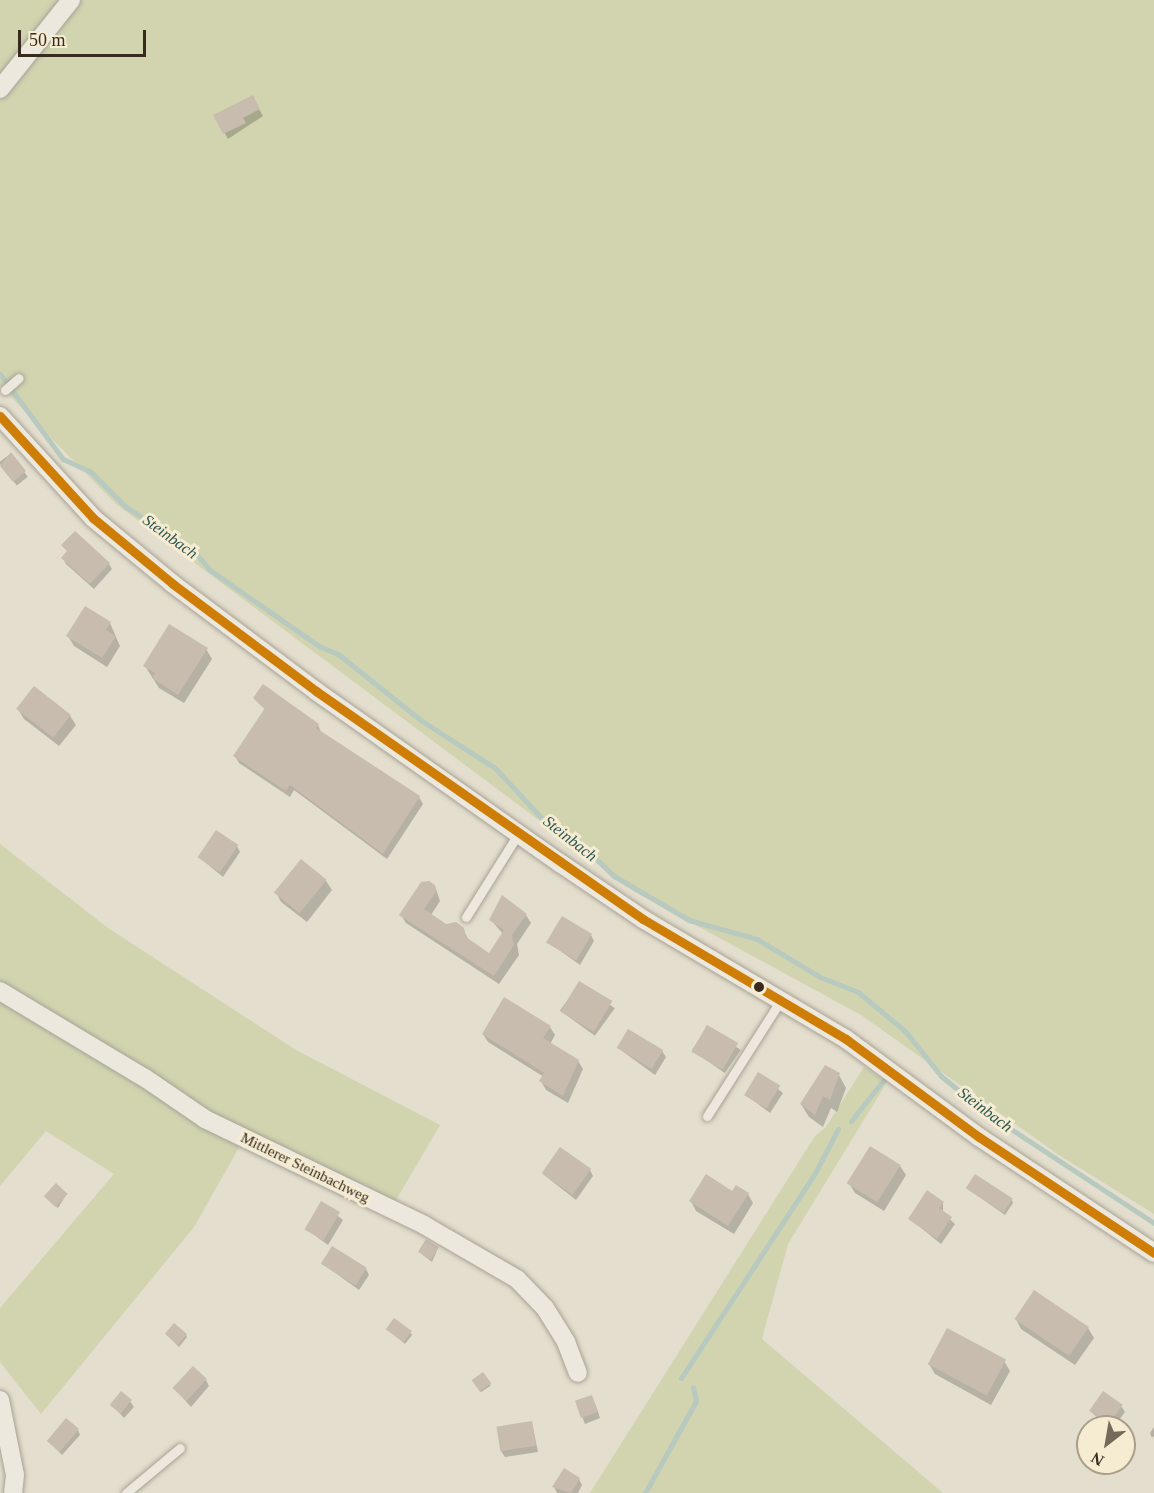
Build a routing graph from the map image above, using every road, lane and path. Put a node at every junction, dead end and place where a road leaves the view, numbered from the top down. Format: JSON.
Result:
{"nodes":[{"id":1,"x":71,"y":0,"type":"edge"},
{"id":2,"x":0,"y":89,"type":"edge"},
{"id":3,"x":19,"y":378,"type":"dead end"},
{"id":4,"x":5,"y":390,"type":"dead end"},
{"id":5,"x":0,"y":416,"type":"edge"},
{"id":6,"x":518,"y":834,"type":"junction"},
{"id":7,"x":466,"y":916,"type":"dead end"},
{"id":8,"x":0,"y":991,"type":"edge"},
{"id":9,"x":781,"y":1000,"type":"junction"},
{"id":10,"x":707,"y":1116,"type":"dead end"},
{"id":11,"x":1154,"y":1253,"type":"edge"},
{"id":12,"x":578,"y":1373,"type":"dead end"},
{"id":13,"x":0,"y":1401,"type":"edge"},
{"id":14,"x":180,"y":1448,"type":"dead end"},
{"id":15,"x":13,"y":1493,"type":"edge"},
{"id":16,"x":126,"y":1493,"type":"edge"}],
"edges":[{"from":1,"to":2,"type":"street"},
{"from":3,"to":4,"type":"lane"},
{"from":5,"to":6,"type":"street"},
{"from":6,"to":7,"type":"lane"},
{"from":6,"to":9,"type":"street"},
{"from":8,"to":12,"type":"street","name":"Mittlerer Steinbachweg"},
{"from":9,"to":10,"type":"lane"},
{"from":9,"to":11,"type":"street"},
{"from":13,"to":15,"type":"street"},
{"from":14,"to":16,"type":"lane"}]}
